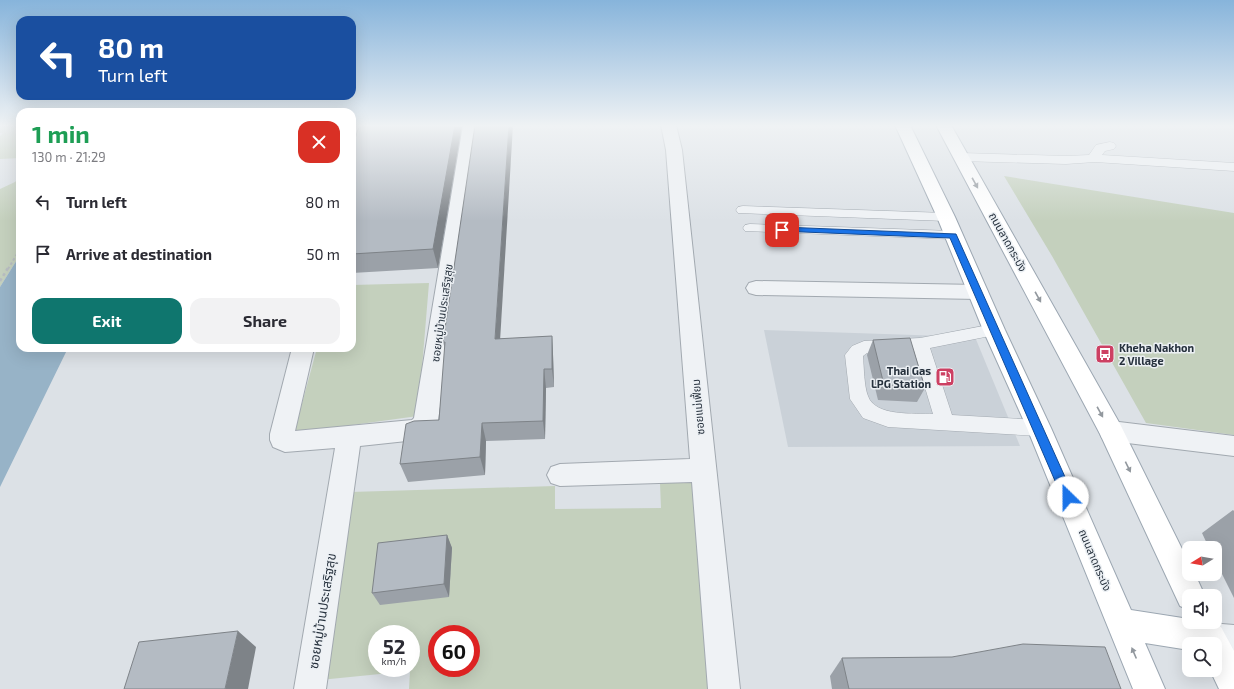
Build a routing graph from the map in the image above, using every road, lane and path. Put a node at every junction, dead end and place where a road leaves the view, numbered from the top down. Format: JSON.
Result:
{"nodes":[{"id":1,"x":466,"y":157,"type":"edge"},
{"id":2,"x":675,"y":157,"type":"edge"},
{"id":3,"x":917,"y":157,"type":"edge"},
{"id":4,"x":961,"y":157,"type":"edge"},
{"id":5,"x":966,"y":157,"type":"edge"},
{"id":6,"x":1094,"y":158,"type":"joint"},
{"id":7,"x":1234,"y":167,"type":"edge"},
{"id":8,"x":744,"y":210,"type":"dead end"},
{"id":9,"x":949,"y":226,"type":"junction"},
{"id":10,"x":750,"y":228,"type":"dead end"},
{"id":11,"x":16,"y":255,"type":"edge"},
{"id":12,"x":0,"y":281,"type":"edge"},
{"id":13,"x":756,"y":288,"type":"dead end"},
{"id":14,"x":978,"y":292,"type":"junction"},
{"id":15,"x":994,"y":330,"type":"junction"},
{"id":16,"x":920,"y":344,"type":"junction"},
{"id":17,"x":302,"y":352,"type":"edge"},
{"id":18,"x":945,"y":423,"type":"junction"},
{"id":19,"x":1039,"y":428,"type":"junction"},
{"id":20,"x":1111,"y":431,"type":"junction"},
{"id":21,"x":349,"y":437,"type":"junction"},
{"id":22,"x":1234,"y":446,"type":"edge"},
{"id":23,"x":704,"y":470,"type":"junction"},
{"id":24,"x":560,"y":475,"type":"dead end"},
{"id":25,"x":1187,"y":589,"type":"edge"},
{"id":26,"x":1121,"y":624,"type":"junction"},
{"id":27,"x":1208,"y":637,"type":"edge"},
{"id":28,"x":1222,"y":655,"type":"edge"},
{"id":29,"x":1234,"y":684,"type":"edge"},
{"id":30,"x":310,"y":689,"type":"edge"},
{"id":31,"x":724,"y":689,"type":"edge"},
{"id":32,"x":1149,"y":689,"type":"edge"}],
"edges":[{"from":1,"to":21,"type":"street","name":"ซอยหมู่บ้านประเสริฐสุข"},
{"from":2,"to":23,"type":"street","name":"ซอยแม่เฟี้ยม"},
{"from":3,"to":9,"type":"main road","name":"ถนนลาดกระบัง"},
{"from":4,"to":20,"type":"main road","name":"ถนนลาดกระบัง","one_way":true},
{"from":5,"to":6,"type":"lane"},
{"from":6,"to":7,"type":"lane"},
{"from":8,"to":9,"type":"lane"},
{"from":9,"to":10,"type":"lane"},
{"from":9,"to":14,"type":"main road","name":"ถนนลาดกระบัง"},
{"from":11,"to":12,"type":"path"},
{"from":13,"to":14,"type":"street"},
{"from":14,"to":15,"type":"main road","name":"ถนนลาดกระบัง"},
{"from":15,"to":16,"type":"lane"},
{"from":15,"to":19,"type":"main road","name":"ถนนลาดกระบัง"},
{"from":16,"to":18,"type":"lane"},
{"from":16,"to":18,"type":"lane"},
{"from":17,"to":21,"type":"street","name":"ซอยหมู่บ้านประเสริฐสุข"},
{"from":18,"to":19,"type":"lane"},
{"from":19,"to":26,"type":"main road","name":"ถนนลาดกระบัง"},
{"from":20,"to":22,"type":"street"},
{"from":20,"to":25,"type":"main road","name":"ถนนลาดกระบัง","one_way":true},
{"from":21,"to":30,"type":"street","name":"ซอยหมู่บ้านประเสริฐสุข"},
{"from":23,"to":24,"type":"street"},
{"from":23,"to":31,"type":"street","name":"ซอยแม่เฟี้ยม"},
{"from":26,"to":27,"type":"main road"},
{"from":32,"to":26,"type":"main road","name":"ถนนลาดกระบัง","one_way":true},
{"from":28,"to":29,"type":"main road"}]}
